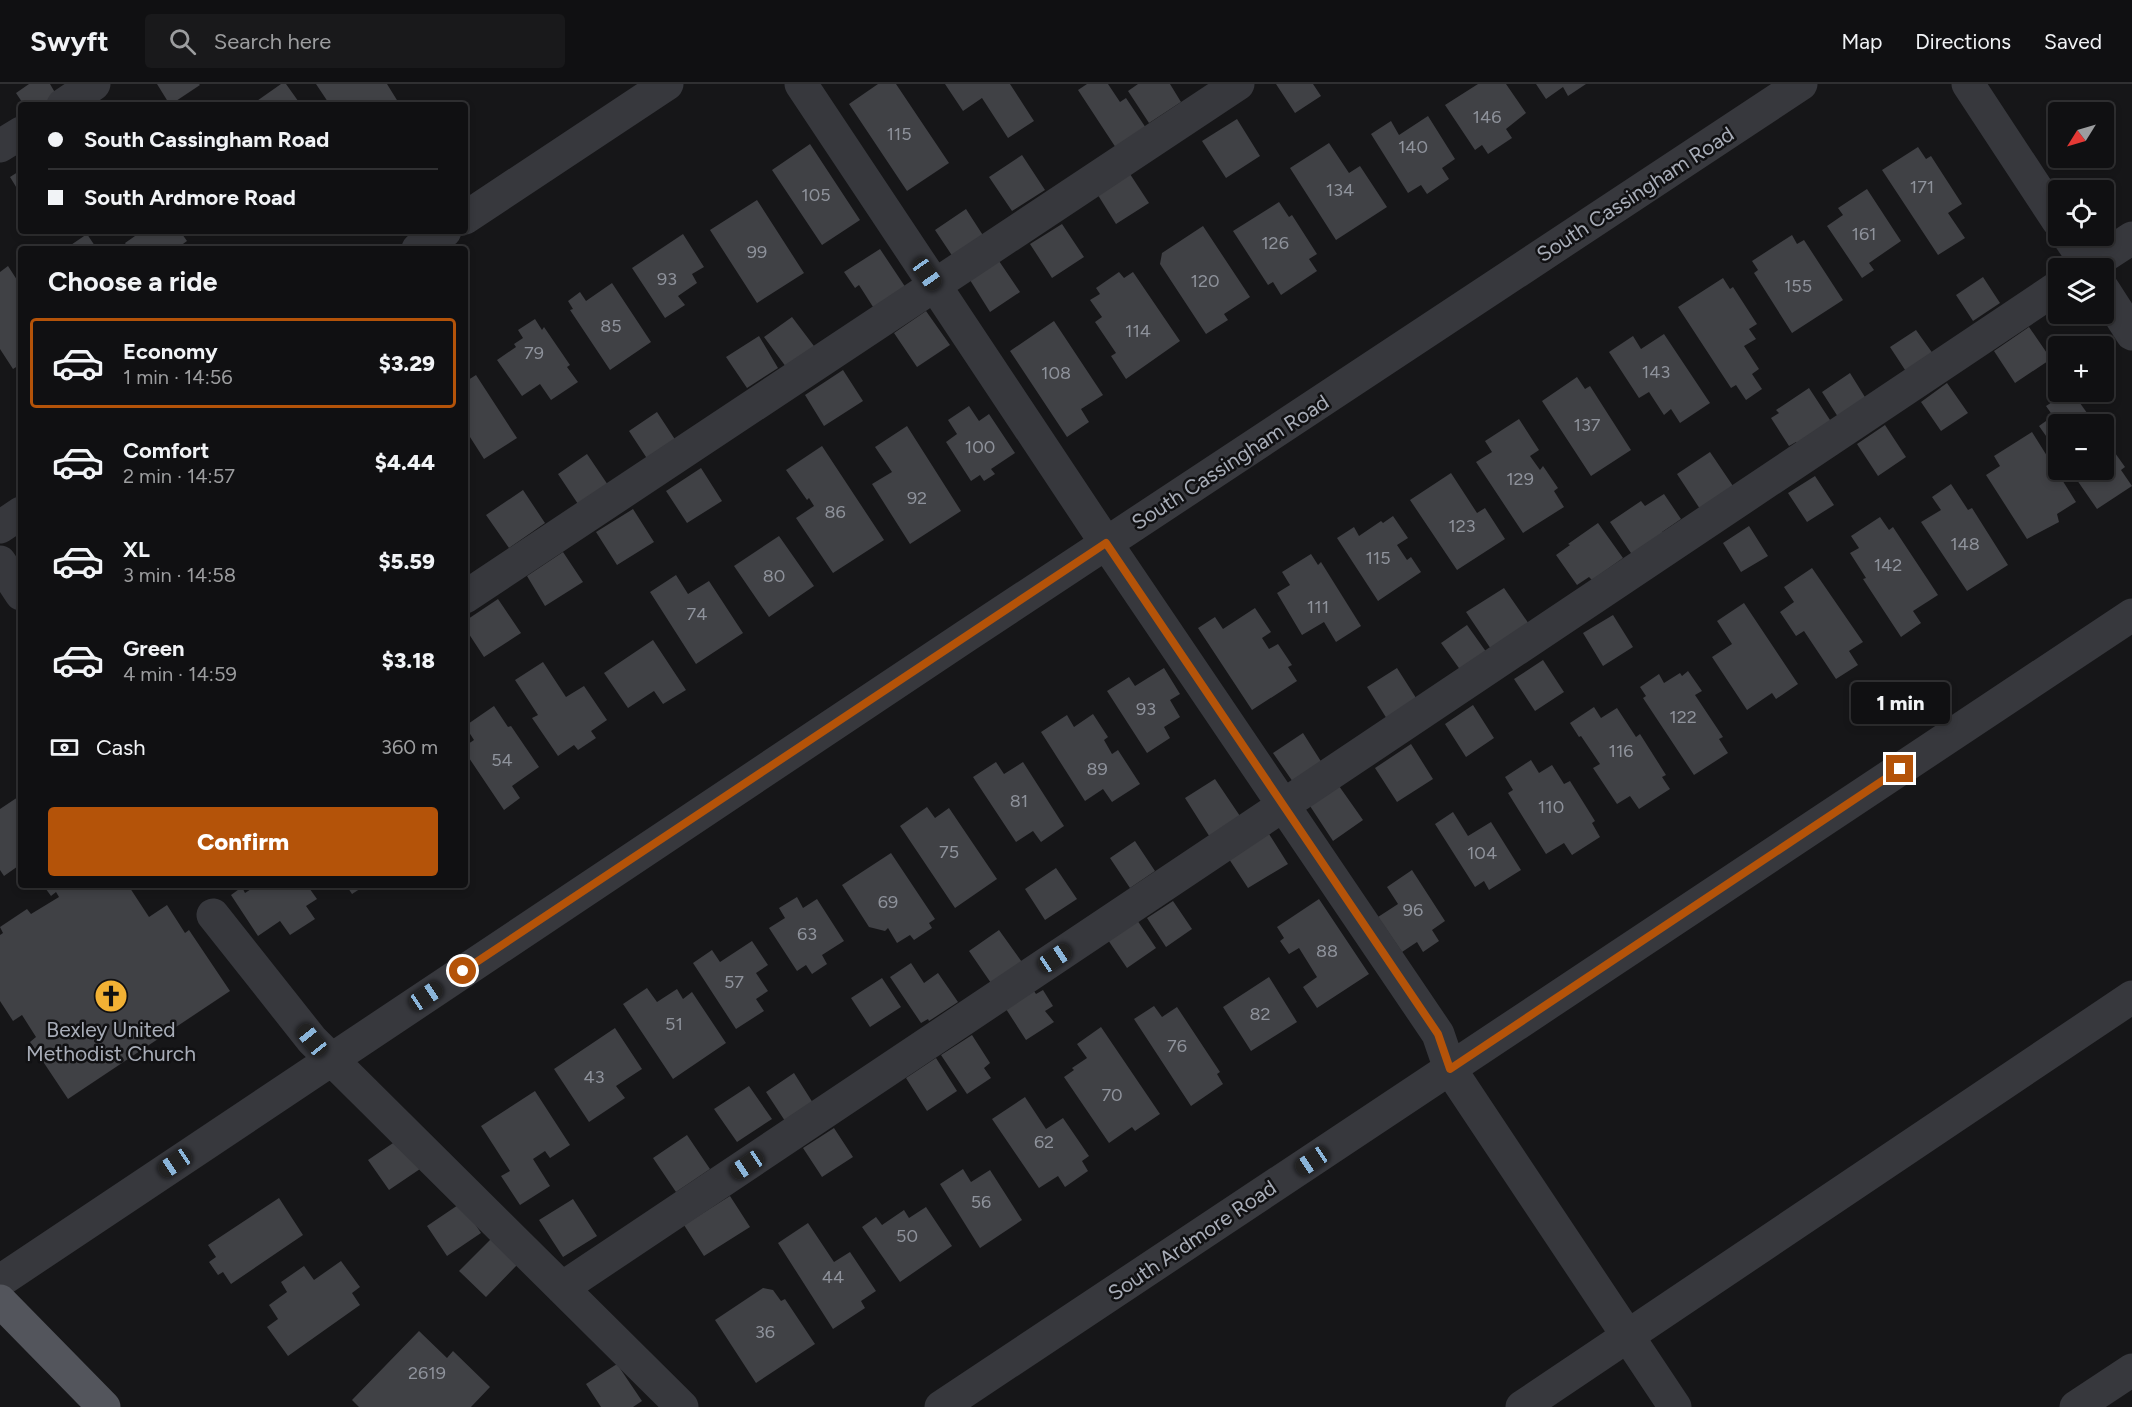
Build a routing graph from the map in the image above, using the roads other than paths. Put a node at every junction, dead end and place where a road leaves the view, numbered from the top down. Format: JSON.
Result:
{"nodes":[{"id":1,"x":94,"y":84,"type":"edge"},
{"id":2,"x":667,"y":84,"type":"edge"},
{"id":3,"x":801,"y":84,"type":"edge"},
{"id":4,"x":1238,"y":84,"type":"edge"},
{"id":5,"x":1801,"y":84,"type":"edge"},
{"id":6,"x":1968,"y":84,"type":"edge"},
{"id":7,"x":67,"y":102,"type":"edge"},
{"id":8,"x":18,"y":135,"type":"edge"},
{"id":9,"x":0,"y":146,"type":"edge"},
{"id":10,"x":2048,"y":206,"type":"edge"},
{"id":11,"x":468,"y":216,"type":"edge"},
{"id":12,"x":440,"y":234,"type":"edge"},
{"id":13,"x":2132,"y":238,"type":"edge"},
{"id":14,"x":422,"y":246,"type":"edge"},
{"id":15,"x":2109,"y":258,"type":"edge"},
{"id":16,"x":935,"y":285,"type":"junction"},
{"id":17,"x":2048,"y":294,"type":"edge"},
{"id":18,"x":2114,"y":307,"type":"edge"},
{"id":19,"x":2132,"y":334,"type":"edge"},
{"id":20,"x":18,"y":515,"type":"edge"},
{"id":21,"x":0,"y":527,"type":"edge"},
{"id":22,"x":1106,"y":543,"type":"junction"},
{"id":23,"x":0,"y":562,"type":"edge"},
{"id":24,"x":18,"y":589,"type":"edge"},
{"id":25,"x":468,"y":595,"type":"edge"},
{"id":26,"x":2132,"y":615,"type":"edge"},
{"id":27,"x":1285,"y":805,"type":"junction"},
{"id":28,"x":213,"y":915,"type":"dead end"},
{"id":29,"x":2132,"y":997,"type":"edge"},
{"id":30,"x":331,"y":1059,"type":"junction"},
{"id":31,"x":1450,"y":1069,"type":"junction"},
{"id":32,"x":0,"y":1281,"type":"edge"},
{"id":33,"x":562,"y":1288,"type":"junction"},
{"id":34,"x":0,"y":1301,"type":"edge"},
{"id":35,"x":1629,"y":1336,"type":"junction"},
{"id":36,"x":2132,"y":1370,"type":"edge"},
{"id":37,"x":104,"y":1407,"type":"edge"},
{"id":38,"x":682,"y":1407,"type":"edge"},
{"id":39,"x":941,"y":1407,"type":"edge"},
{"id":40,"x":1522,"y":1407,"type":"edge"},
{"id":41,"x":1676,"y":1407,"type":"edge"},
{"id":42,"x":2076,"y":1407,"type":"edge"}],
"edges":[{"from":1,"to":7,"type":"street"},
{"from":2,"to":11,"type":"street"},
{"from":3,"to":16,"type":"street"},
{"from":4,"to":16,"type":"street"},
{"from":5,"to":22,"type":"street","name":"South Cassingham Road"},
{"from":6,"to":10,"type":"street"},
{"from":8,"to":9,"type":"street"},
{"from":12,"to":14,"type":"street"},
{"from":13,"to":15,"type":"street"},
{"from":16,"to":22,"type":"street"},
{"from":16,"to":25,"type":"street"},
{"from":17,"to":27,"type":"street"},
{"from":18,"to":19,"type":"street"},
{"from":20,"to":21,"type":"street"},
{"from":22,"to":27,"type":"street"},
{"from":22,"to":30,"type":"street","name":"South Cassingham Road"},
{"from":23,"to":24,"type":"street"},
{"from":26,"to":31,"type":"street","name":"South Ardmore Road"},
{"from":27,"to":31,"type":"street"},
{"from":27,"to":33,"type":"street"},
{"from":28,"to":30,"type":"street"},
{"from":29,"to":35,"type":"street"},
{"from":30,"to":32,"type":"street","name":"South Cassingham Road"},
{"from":30,"to":33,"type":"street"},
{"from":31,"to":35,"type":"street"},
{"from":31,"to":39,"type":"street","name":"South Ardmore Road"},
{"from":33,"to":38,"type":"street"},
{"from":34,"to":37,"type":"main road"},
{"from":35,"to":40,"type":"street"},
{"from":35,"to":41,"type":"street"},
{"from":36,"to":42,"type":"street"}]}
